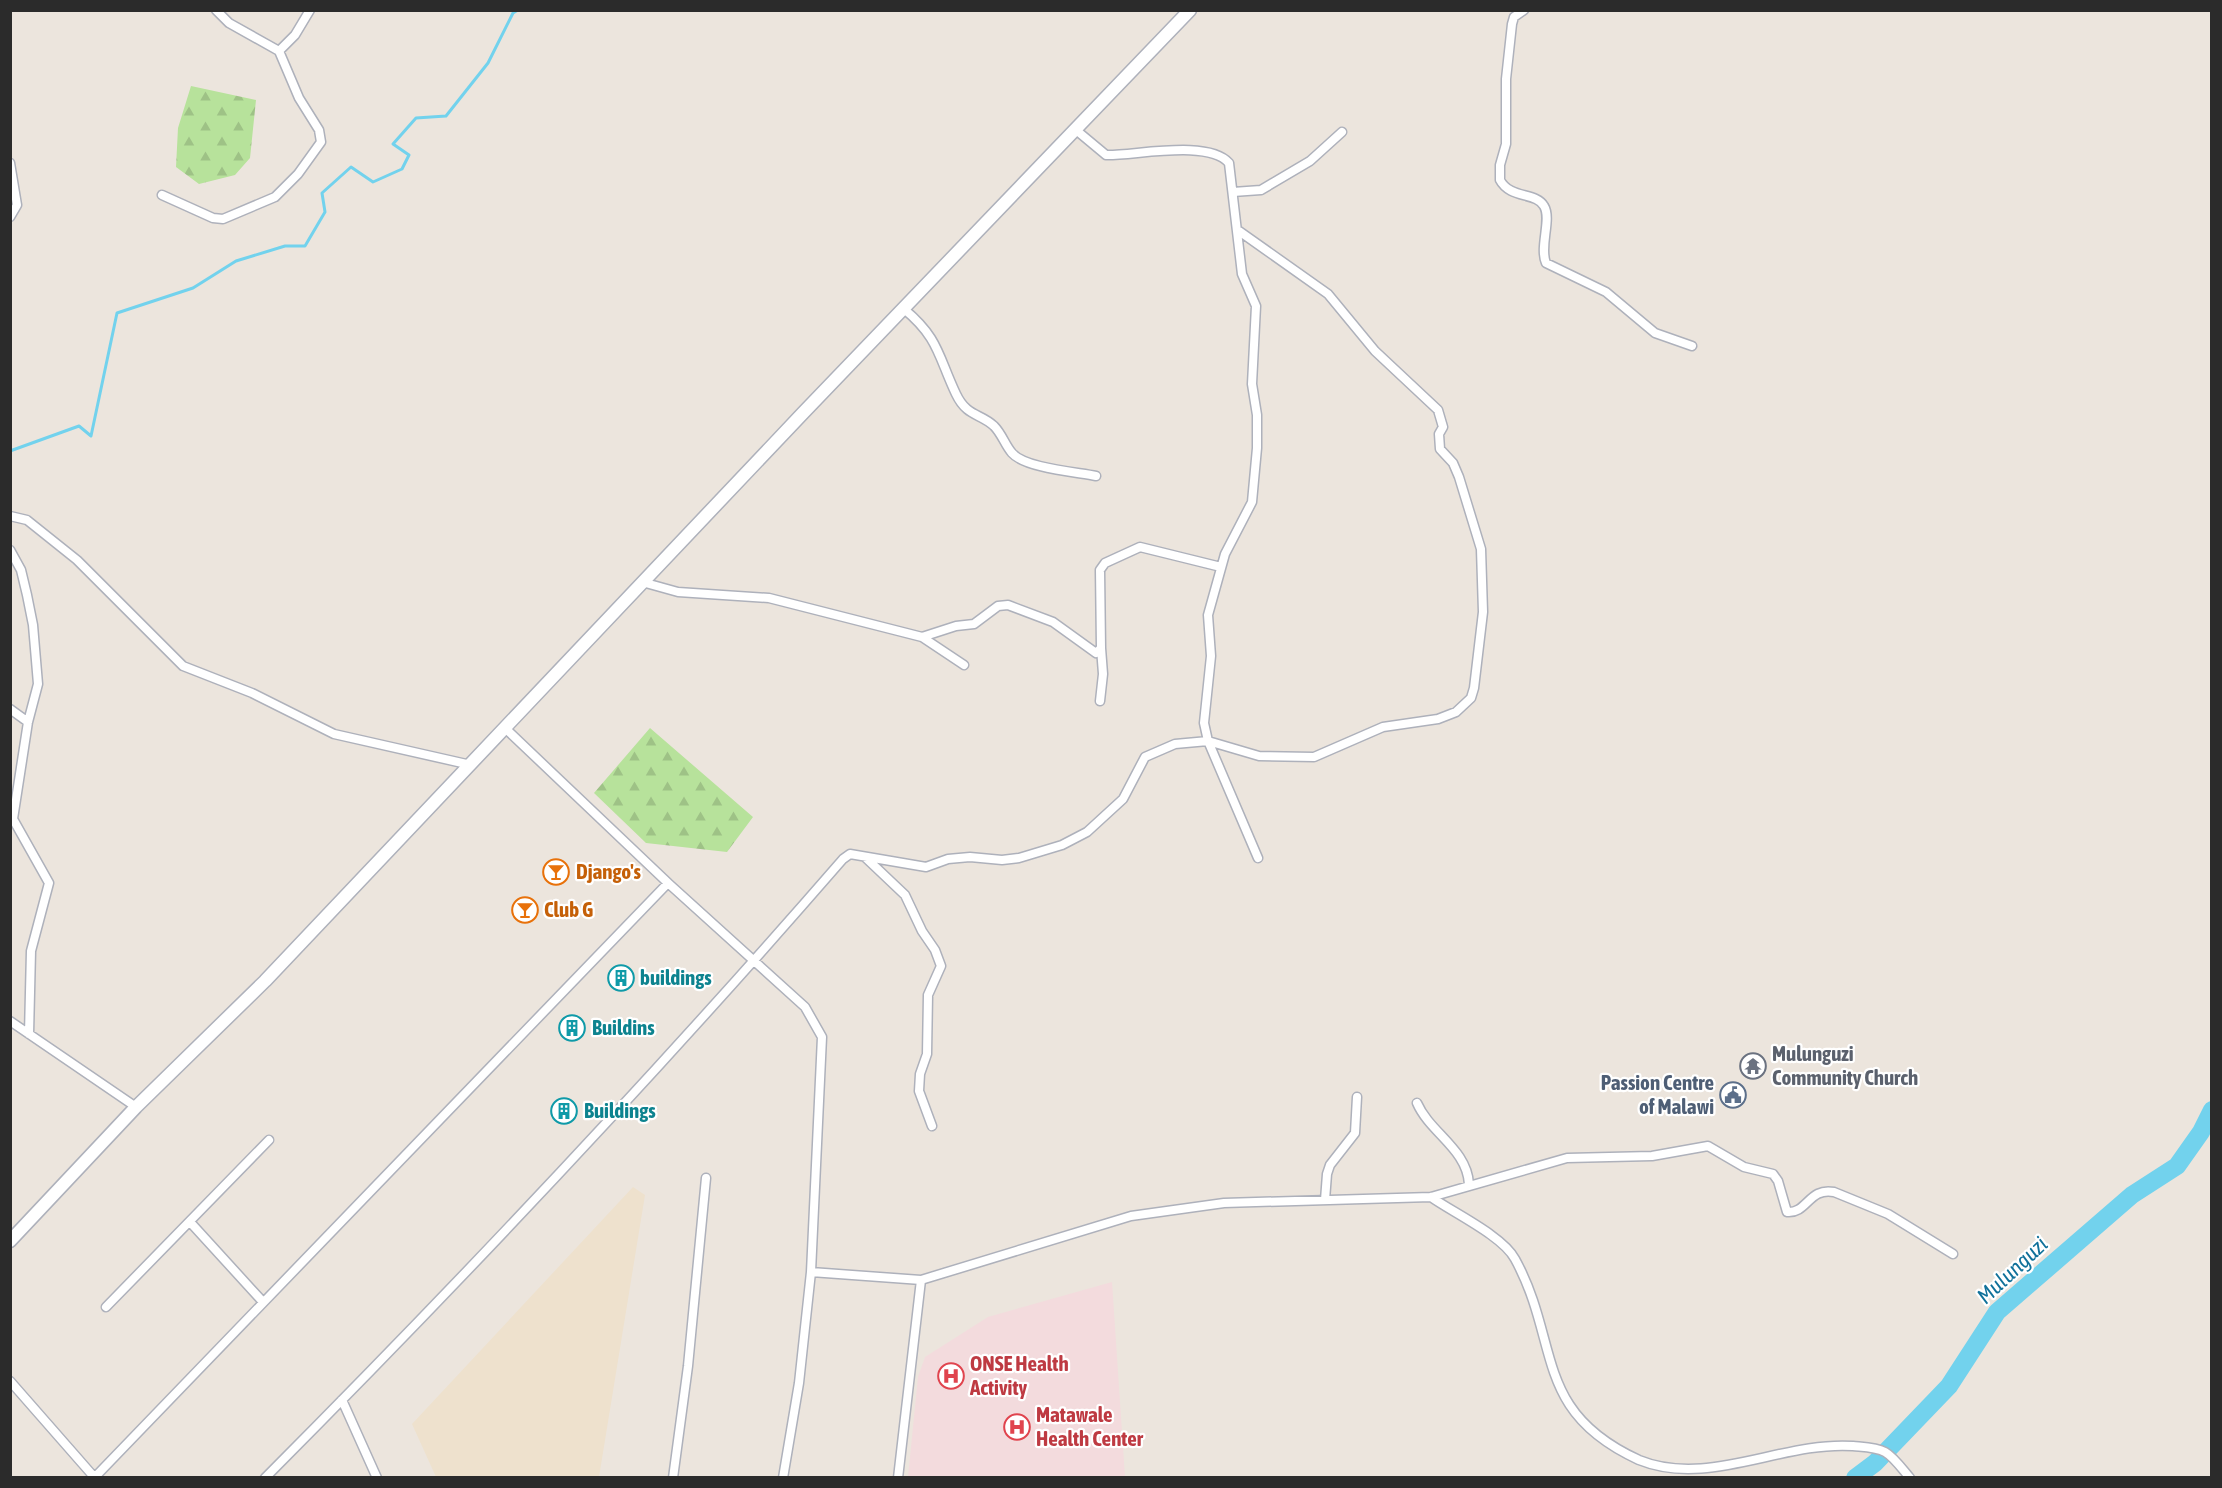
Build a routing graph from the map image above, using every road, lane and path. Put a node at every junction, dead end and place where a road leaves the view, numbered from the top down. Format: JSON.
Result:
{"nodes":[{"id":1,"x":216,"y":10,"type":"edge"},
{"id":2,"x":310,"y":10,"type":"edge"},
{"id":3,"x":1190,"y":10,"type":"edge"},
{"id":4,"x":1524,"y":10,"type":"edge"},
{"id":5,"x":279,"y":51,"type":"junction"},
{"id":6,"x":1076,"y":130,"type":"junction"},
{"id":7,"x":1342,"y":132,"type":"dead end"},
{"id":8,"x":10,"y":163,"type":"edge"},
{"id":9,"x":1233,"y":192,"type":"junction"},
{"id":10,"x":162,"y":195,"type":"dead end"},
{"id":11,"x":10,"y":217,"type":"edge"},
{"id":12,"x":1239,"y":231,"type":"junction"},
{"id":13,"x":904,"y":309,"type":"junction"},
{"id":14,"x":1692,"y":346,"type":"dead end"},
{"id":15,"x":1096,"y":476,"type":"dead end"},
{"id":16,"x":10,"y":516,"type":"edge"},
{"id":17,"x":10,"y":550,"type":"edge"},
{"id":18,"x":1221,"y":567,"type":"junction"},
{"id":19,"x":642,"y":582,"type":"junction"},
{"id":20,"x":922,"y":637,"type":"junction"},
{"id":21,"x":1101,"y":648,"type":"junction"},
{"id":22,"x":964,"y":665,"type":"dead end"},
{"id":23,"x":1100,"y":701,"type":"dead end"},
{"id":24,"x":10,"y":709,"type":"edge"},
{"id":25,"x":28,"y":722,"type":"junction"},
{"id":26,"x":506,"y":729,"type":"junction"},
{"id":27,"x":1208,"y":741,"type":"junction"},
{"id":28,"x":471,"y":765,"type":"junction"},
{"id":29,"x":13,"y":827,"type":"edge"},
{"id":30,"x":864,"y":856,"type":"junction"},
{"id":31,"x":1258,"y":858,"type":"dead end"},
{"id":32,"x":668,"y":883,"type":"junction"},
{"id":33,"x":755,"y":960,"type":"junction"},
{"id":34,"x":10,"y":1021,"type":"edge"},
{"id":35,"x":29,"y":1034,"type":"junction"},
{"id":36,"x":1357,"y":1097,"type":"dead end"},
{"id":37,"x":1417,"y":1103,"type":"dead end"},
{"id":38,"x":136,"y":1107,"type":"junction"},
{"id":39,"x":932,"y":1126,"type":"dead end"},
{"id":40,"x":269,"y":1140,"type":"dead end"},
{"id":41,"x":706,"y":1178,"type":"dead end"},
{"id":42,"x":1469,"y":1184,"type":"junction"},
{"id":43,"x":1431,"y":1197,"type":"junction"},
{"id":44,"x":1325,"y":1200,"type":"junction"},
{"id":45,"x":189,"y":1222,"type":"junction"},
{"id":46,"x":10,"y":1241,"type":"edge"},
{"id":47,"x":1953,"y":1254,"type":"dead end"},
{"id":48,"x":811,"y":1272,"type":"junction"},
{"id":49,"x":921,"y":1280,"type":"junction"},
{"id":50,"x":263,"y":1302,"type":"junction"},
{"id":51,"x":106,"y":1307,"type":"dead end"},
{"id":52,"x":10,"y":1381,"type":"edge"},
{"id":53,"x":342,"y":1400,"type":"junction"},
{"id":54,"x":1696,"y":1474,"type":"edge"},
{"id":55,"x":95,"y":1477,"type":"edge"},
{"id":56,"x":264,"y":1478,"type":"edge"},
{"id":57,"x":377,"y":1478,"type":"edge"},
{"id":58,"x":673,"y":1478,"type":"edge"},
{"id":59,"x":783,"y":1478,"type":"edge"},
{"id":60,"x":898,"y":1478,"type":"edge"},
{"id":61,"x":1910,"y":1478,"type":"edge"}],
"edges":[{"from":1,"to":5,"type":"street"},
{"from":2,"to":5,"type":"street"},
{"from":3,"to":6,"type":"main road"},
{"from":4,"to":14,"type":"street"},
{"from":5,"to":10,"type":"street"},
{"from":6,"to":9,"type":"street"},
{"from":6,"to":13,"type":"main road"},
{"from":7,"to":9,"type":"street"},
{"from":8,"to":11,"type":"street"},
{"from":9,"to":12,"type":"street"},
{"from":12,"to":18,"type":"street"},
{"from":12,"to":27,"type":"street"},
{"from":13,"to":15,"type":"street"},
{"from":13,"to":19,"type":"main road"},
{"from":16,"to":28,"type":"street"},
{"from":17,"to":25,"type":"street"},
{"from":18,"to":21,"type":"street"},
{"from":18,"to":27,"type":"street"},
{"from":19,"to":20,"type":"street"},
{"from":19,"to":26,"type":"main road"},
{"from":20,"to":21,"type":"street"},
{"from":20,"to":22,"type":"street"},
{"from":21,"to":23,"type":"street"},
{"from":24,"to":25,"type":"street"},
{"from":25,"to":29,"type":"street"},
{"from":26,"to":28,"type":"main road"},
{"from":26,"to":32,"type":"street"},
{"from":27,"to":30,"type":"street"},
{"from":27,"to":31,"type":"street"},
{"from":28,"to":38,"type":"main road"},
{"from":29,"to":35,"type":"street"},
{"from":30,"to":33,"type":"street"},
{"from":30,"to":39,"type":"street"},
{"from":32,"to":33,"type":"street"},
{"from":32,"to":50,"type":"street"},
{"from":33,"to":48,"type":"street"},
{"from":33,"to":53,"type":"street"},
{"from":34,"to":35,"type":"street"},
{"from":35,"to":38,"type":"street"},
{"from":36,"to":44,"type":"street"},
{"from":37,"to":42,"type":"street"},
{"from":38,"to":46,"type":"main road"},
{"from":40,"to":45,"type":"street"},
{"from":41,"to":58,"type":"street"},
{"from":42,"to":43,"type":"street"},
{"from":42,"to":47,"type":"street"},
{"from":43,"to":44,"type":"street"},
{"from":43,"to":54,"type":"street"},
{"from":44,"to":49,"type":"street"},
{"from":45,"to":50,"type":"street"},
{"from":45,"to":51,"type":"street"},
{"from":48,"to":49,"type":"street"},
{"from":48,"to":59,"type":"street"},
{"from":49,"to":60,"type":"street"},
{"from":50,"to":55,"type":"street"},
{"from":52,"to":55,"type":"street"},
{"from":53,"to":56,"type":"street"},
{"from":53,"to":57,"type":"street"},
{"from":54,"to":61,"type":"street"}]}
